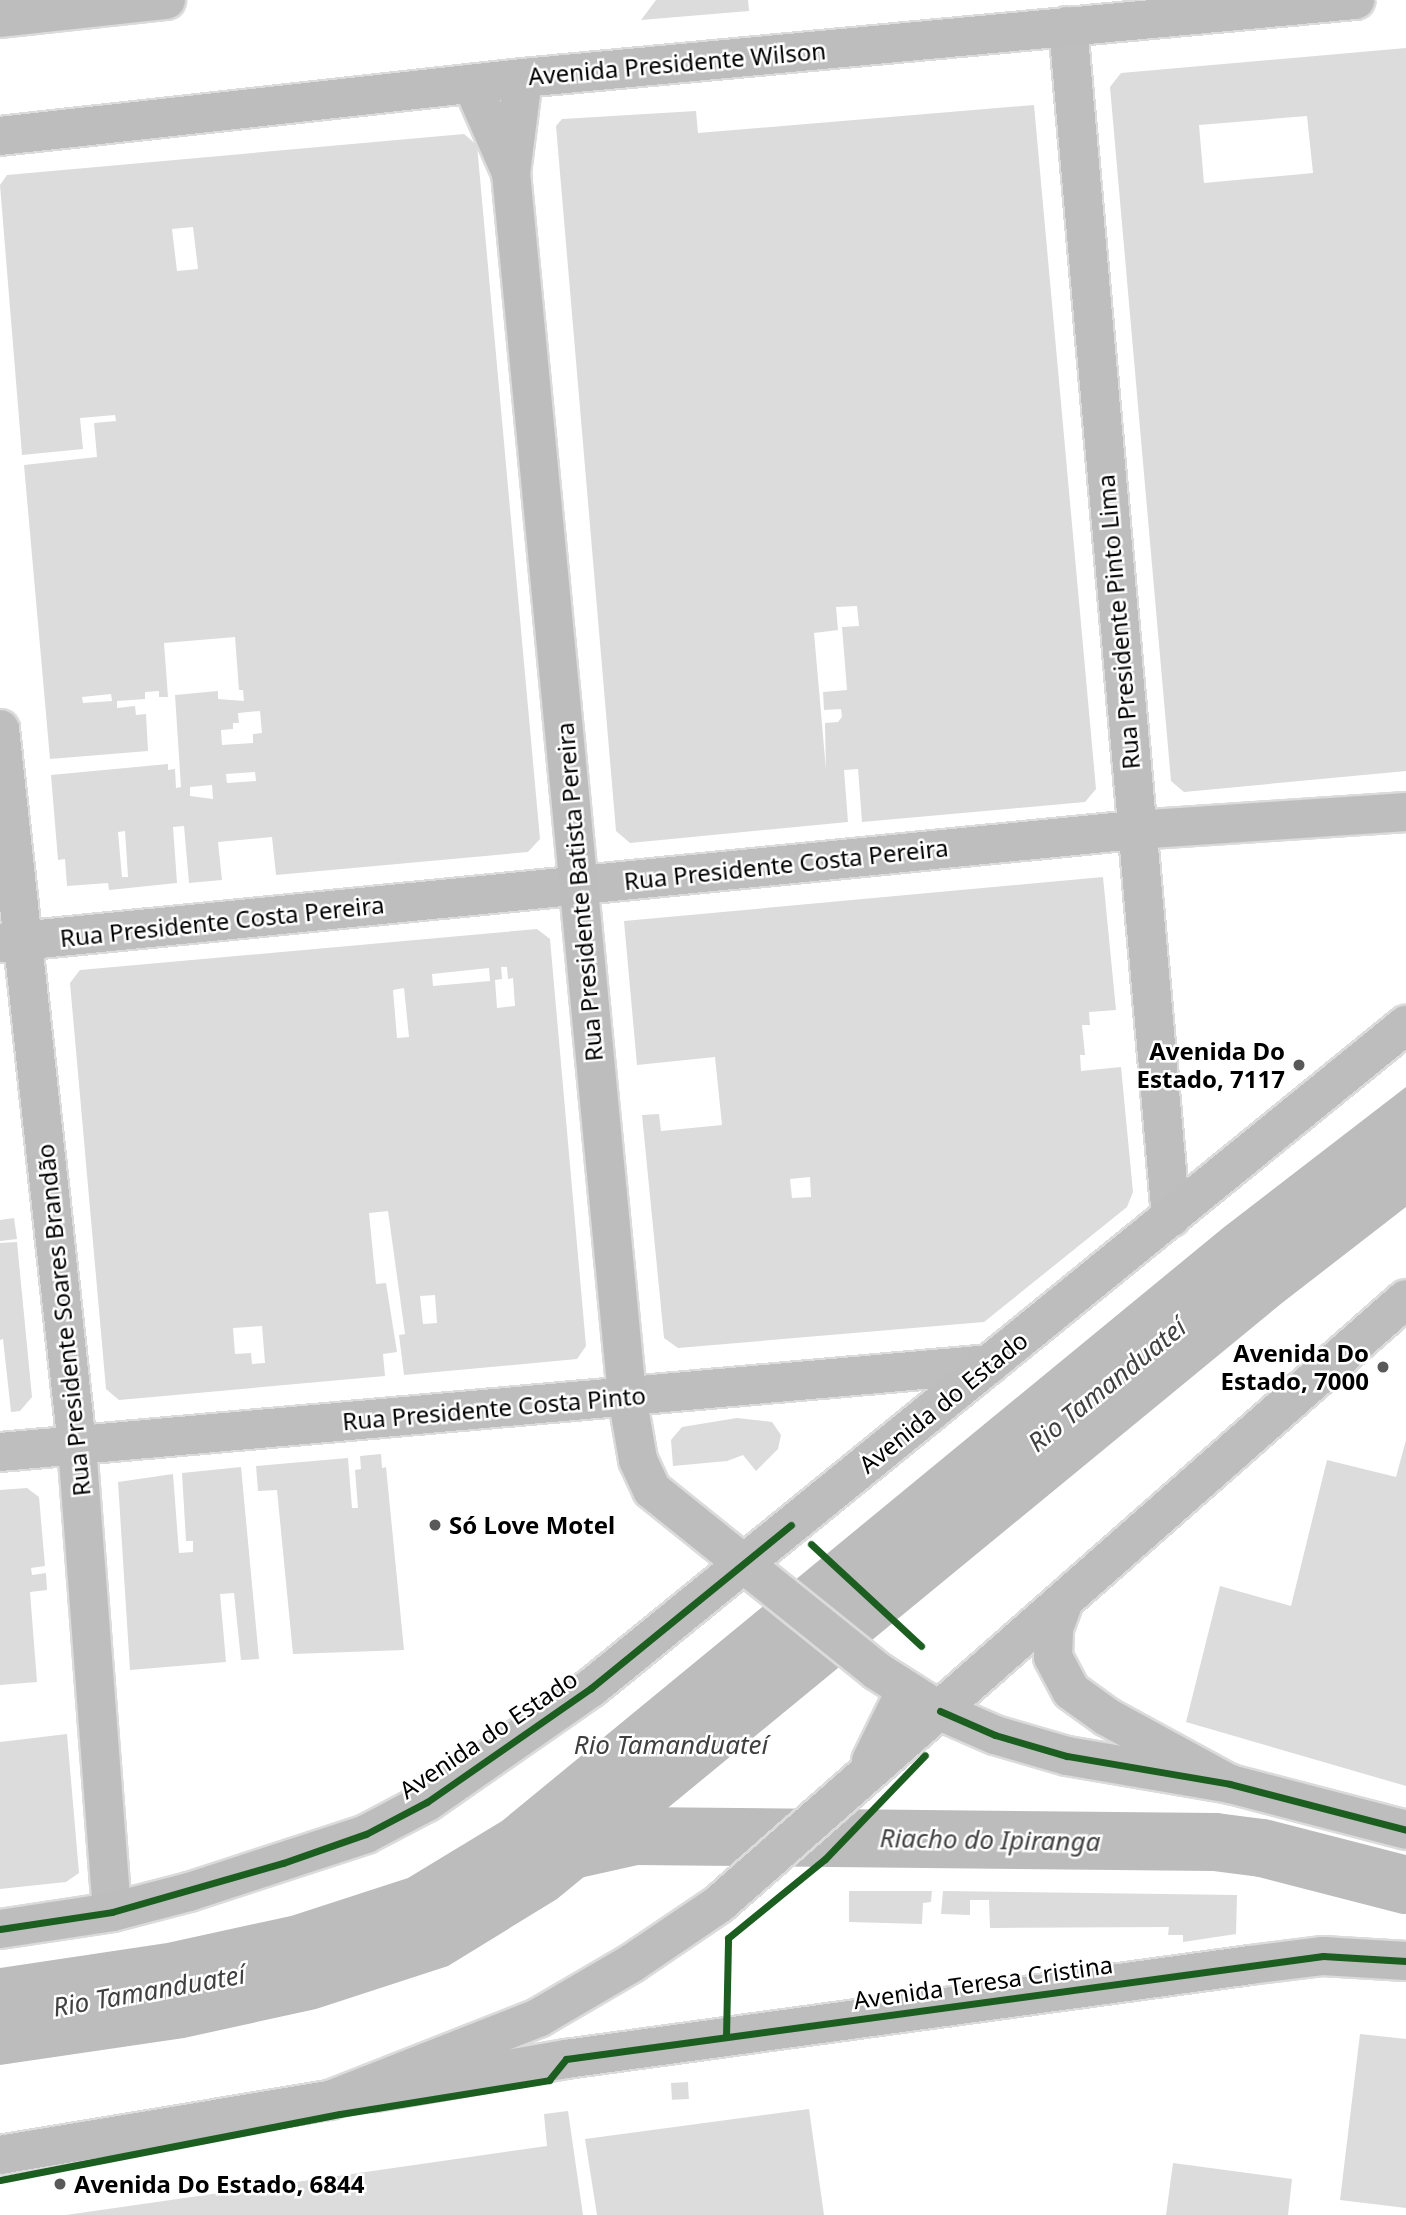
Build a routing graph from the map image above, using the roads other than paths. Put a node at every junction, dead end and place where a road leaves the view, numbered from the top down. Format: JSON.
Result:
{"nodes":[{"id":1,"x":166,"y":0,"type":"edge"},
{"id":2,"x":1355,"y":0,"type":"edge"},
{"id":3,"x":45,"y":16,"type":"junction"},
{"id":4,"x":0,"y":18,"type":"edge"},
{"id":5,"x":1068,"y":26,"type":"junction"},
{"id":6,"x":0,"y":39,"type":"edge"},
{"id":7,"x":523,"y":78,"type":"junction"},
{"id":8,"x":472,"y":84,"type":"junction"},
{"id":9,"x":0,"y":136,"type":"edge"},
{"id":10,"x":510,"y":173,"type":"junction"},
{"id":11,"x":0,"y":729,"type":"edge"},
{"id":12,"x":1406,"y":812,"type":"edge"},
{"id":13,"x":1135,"y":830,"type":"junction"},
{"id":14,"x":578,"y":885,"type":"junction"},
{"id":15,"x":12,"y":942,"type":"edge"},
{"id":16,"x":1406,"y":1025,"type":"edge"},
{"id":17,"x":1171,"y":1219,"type":"junction"},
{"id":18,"x":1404,"y":1302,"type":"edge"},
{"id":19,"x":989,"y":1364,"type":"junction"},
{"id":20,"x":627,"y":1396,"type":"junction"},
{"id":21,"x":77,"y":1446,"type":"junction"},
{"id":22,"x":0,"y":1452,"type":"edge"},
{"id":23,"x":755,"y":1568,"type":"junction"},
{"id":24,"x":1064,"y":1601,"type":"junction"},
{"id":25,"x":892,"y":1680,"type":"junction"},
{"id":26,"x":940,"y":1711,"type":"junction"},
{"id":27,"x":863,"y":1779,"type":"junction"},
{"id":28,"x":1230,"y":1784,"type":"junction"},
{"id":29,"x":1406,"y":1830,"type":"edge"},
{"id":30,"x":112,"y":1912,"type":"junction"},
{"id":31,"x":0,"y":1929,"type":"edge"},
{"id":32,"x":1406,"y":1961,"type":"edge"},
{"id":33,"x":330,"y":2100,"type":"junction"},
{"id":34,"x":0,"y":2155,"type":"edge"}],
"edges":[{"from":1,"to":3,"type":"main road"},
{"from":2,"to":5,"type":"main road","name":"Avenida Presidente Wilson"},
{"from":3,"to":4,"type":"main road"},
{"from":3,"to":6,"type":"main road"},
{"from":5,"to":7,"type":"main road","name":"Avenida Presidente Wilson"},
{"from":5,"to":13,"type":"street","name":"Rua Presidente Pinto Lima"},
{"from":7,"to":8,"type":"main road","name":"Avenida Presidente Wilson"},
{"from":7,"to":10,"type":"main road","name":"Rua Presidente Batista Pereira"},
{"from":8,"to":9,"type":"main road","name":"Avenida Presidente Wilson"},
{"from":8,"to":10,"type":"main road","name":"Rua Presidente Batista Pereira"},
{"from":10,"to":14,"type":"main road","name":"Rua Presidente Batista Pereira"},
{"from":11,"to":15,"type":"street","name":"Rua Presidente Soares Brandão"},
{"from":12,"to":13,"type":"street","name":"Rua Presidente Costa Pereira"},
{"from":13,"to":14,"type":"street","name":"Rua Presidente Costa Pereira"},
{"from":13,"to":17,"type":"street","name":"Rua Presidente Pinto Lima"},
{"from":14,"to":15,"type":"street","name":"Rua Presidente Costa Pereira"},
{"from":14,"to":20,"type":"main road","name":"Rua Presidente Batista Pereira"},
{"from":15,"to":21,"type":"street","name":"Rua Presidente Soares Brandão"},
{"from":16,"to":17,"type":"main road","name":"Avenida do Estado"},
{"from":17,"to":19,"type":"main road","name":"Avenida do Estado"},
{"from":18,"to":24,"type":"main road"},
{"from":19,"to":20,"type":"street","name":"Rua Presidente Costa Pinto"},
{"from":19,"to":23,"type":"main road","name":"Avenida do Estado"},
{"from":20,"to":21,"type":"street","name":"Rua Presidente Costa Pinto"},
{"from":20,"to":23,"type":"main road","name":"Rua Presidente Batista Pereira"},
{"from":21,"to":22,"type":"street","name":"Rua Presidente Costa Pinto"},
{"from":21,"to":30,"type":"street","name":"Rua Presidente Soares Brandão"},
{"from":23,"to":25,"type":"main road"},
{"from":23,"to":30,"type":"main road","name":"Avenida do Estado"},
{"from":24,"to":26,"type":"main road"},
{"from":24,"to":28,"type":"main road"},
{"from":25,"to":26,"type":"main road"},
{"from":25,"to":27,"type":"main road"},
{"from":26,"to":27,"type":"main road"},
{"from":26,"to":28,"type":"main road"},
{"from":27,"to":33,"type":"main road"},
{"from":28,"to":29,"type":"main road"},
{"from":30,"to":31,"type":"main road","name":"Avenida do Estado"},
{"from":32,"to":33,"type":"main road","name":"Avenida Teresa Cristina"},
{"from":33,"to":34,"type":"main road"}]}
